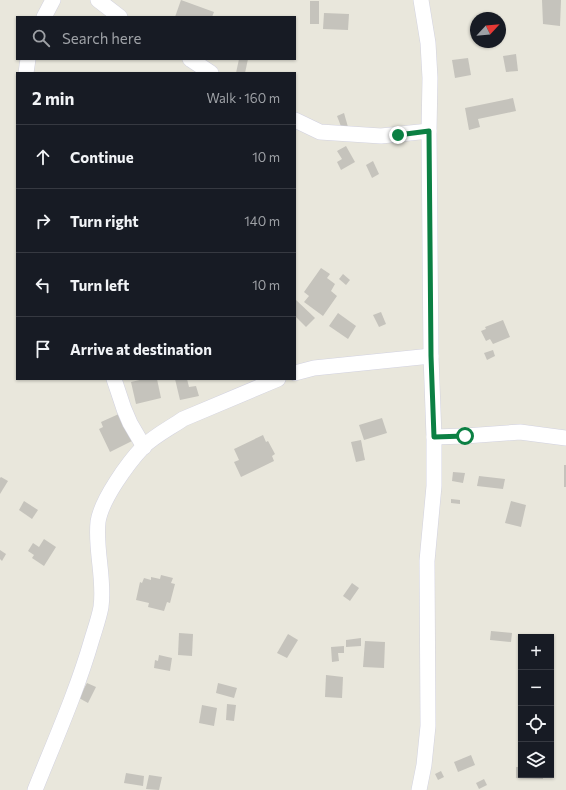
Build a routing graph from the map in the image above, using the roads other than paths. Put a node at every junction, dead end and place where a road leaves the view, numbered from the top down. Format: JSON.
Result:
{"nodes":[{"id":1,"x":53,"y":0,"type":"edge"},
{"id":2,"x":98,"y":0,"type":"edge"},
{"id":3,"x":421,"y":0,"type":"edge"},
{"id":4,"x":45,"y":16,"type":"edge"},
{"id":5,"x":119,"y":16,"type":"edge"},
{"id":6,"x":28,"y":60,"type":"edge"},
{"id":7,"x":192,"y":60,"type":"edge"},
{"id":8,"x":26,"y":72,"type":"edge"},
{"id":9,"x":210,"y":72,"type":"edge"},
{"id":10,"x":296,"y":120,"type":"edge"},
{"id":11,"x":429,"y":131,"type":"junction"},
{"id":12,"x":431,"y":356,"type":"junction"},
{"id":13,"x":296,"y":373,"type":"edge"},
{"id":14,"x":114,"y":380,"type":"edge"},
{"id":15,"x":276,"y":380,"type":"edge"},
{"id":16,"x":434,"y":437,"type":"junction"},
{"id":17,"x":566,"y":438,"type":"edge"},
{"id":18,"x":144,"y":447,"type":"junction"},
{"id":19,"x":35,"y":790,"type":"edge"},
{"id":20,"x":419,"y":790,"type":"edge"}],
"edges":[{"from":1,"to":4,"type":"street"},
{"from":2,"to":5,"type":"street"},
{"from":3,"to":11,"type":"street"},
{"from":6,"to":8,"type":"street"},
{"from":7,"to":9,"type":"street"},
{"from":10,"to":11,"type":"street"},
{"from":11,"to":12,"type":"street"},
{"from":12,"to":13,"type":"street"},
{"from":12,"to":16,"type":"street"},
{"from":14,"to":18,"type":"street"},
{"from":15,"to":18,"type":"street"},
{"from":16,"to":17,"type":"street"},
{"from":16,"to":20,"type":"street"},
{"from":18,"to":19,"type":"street"}]}
